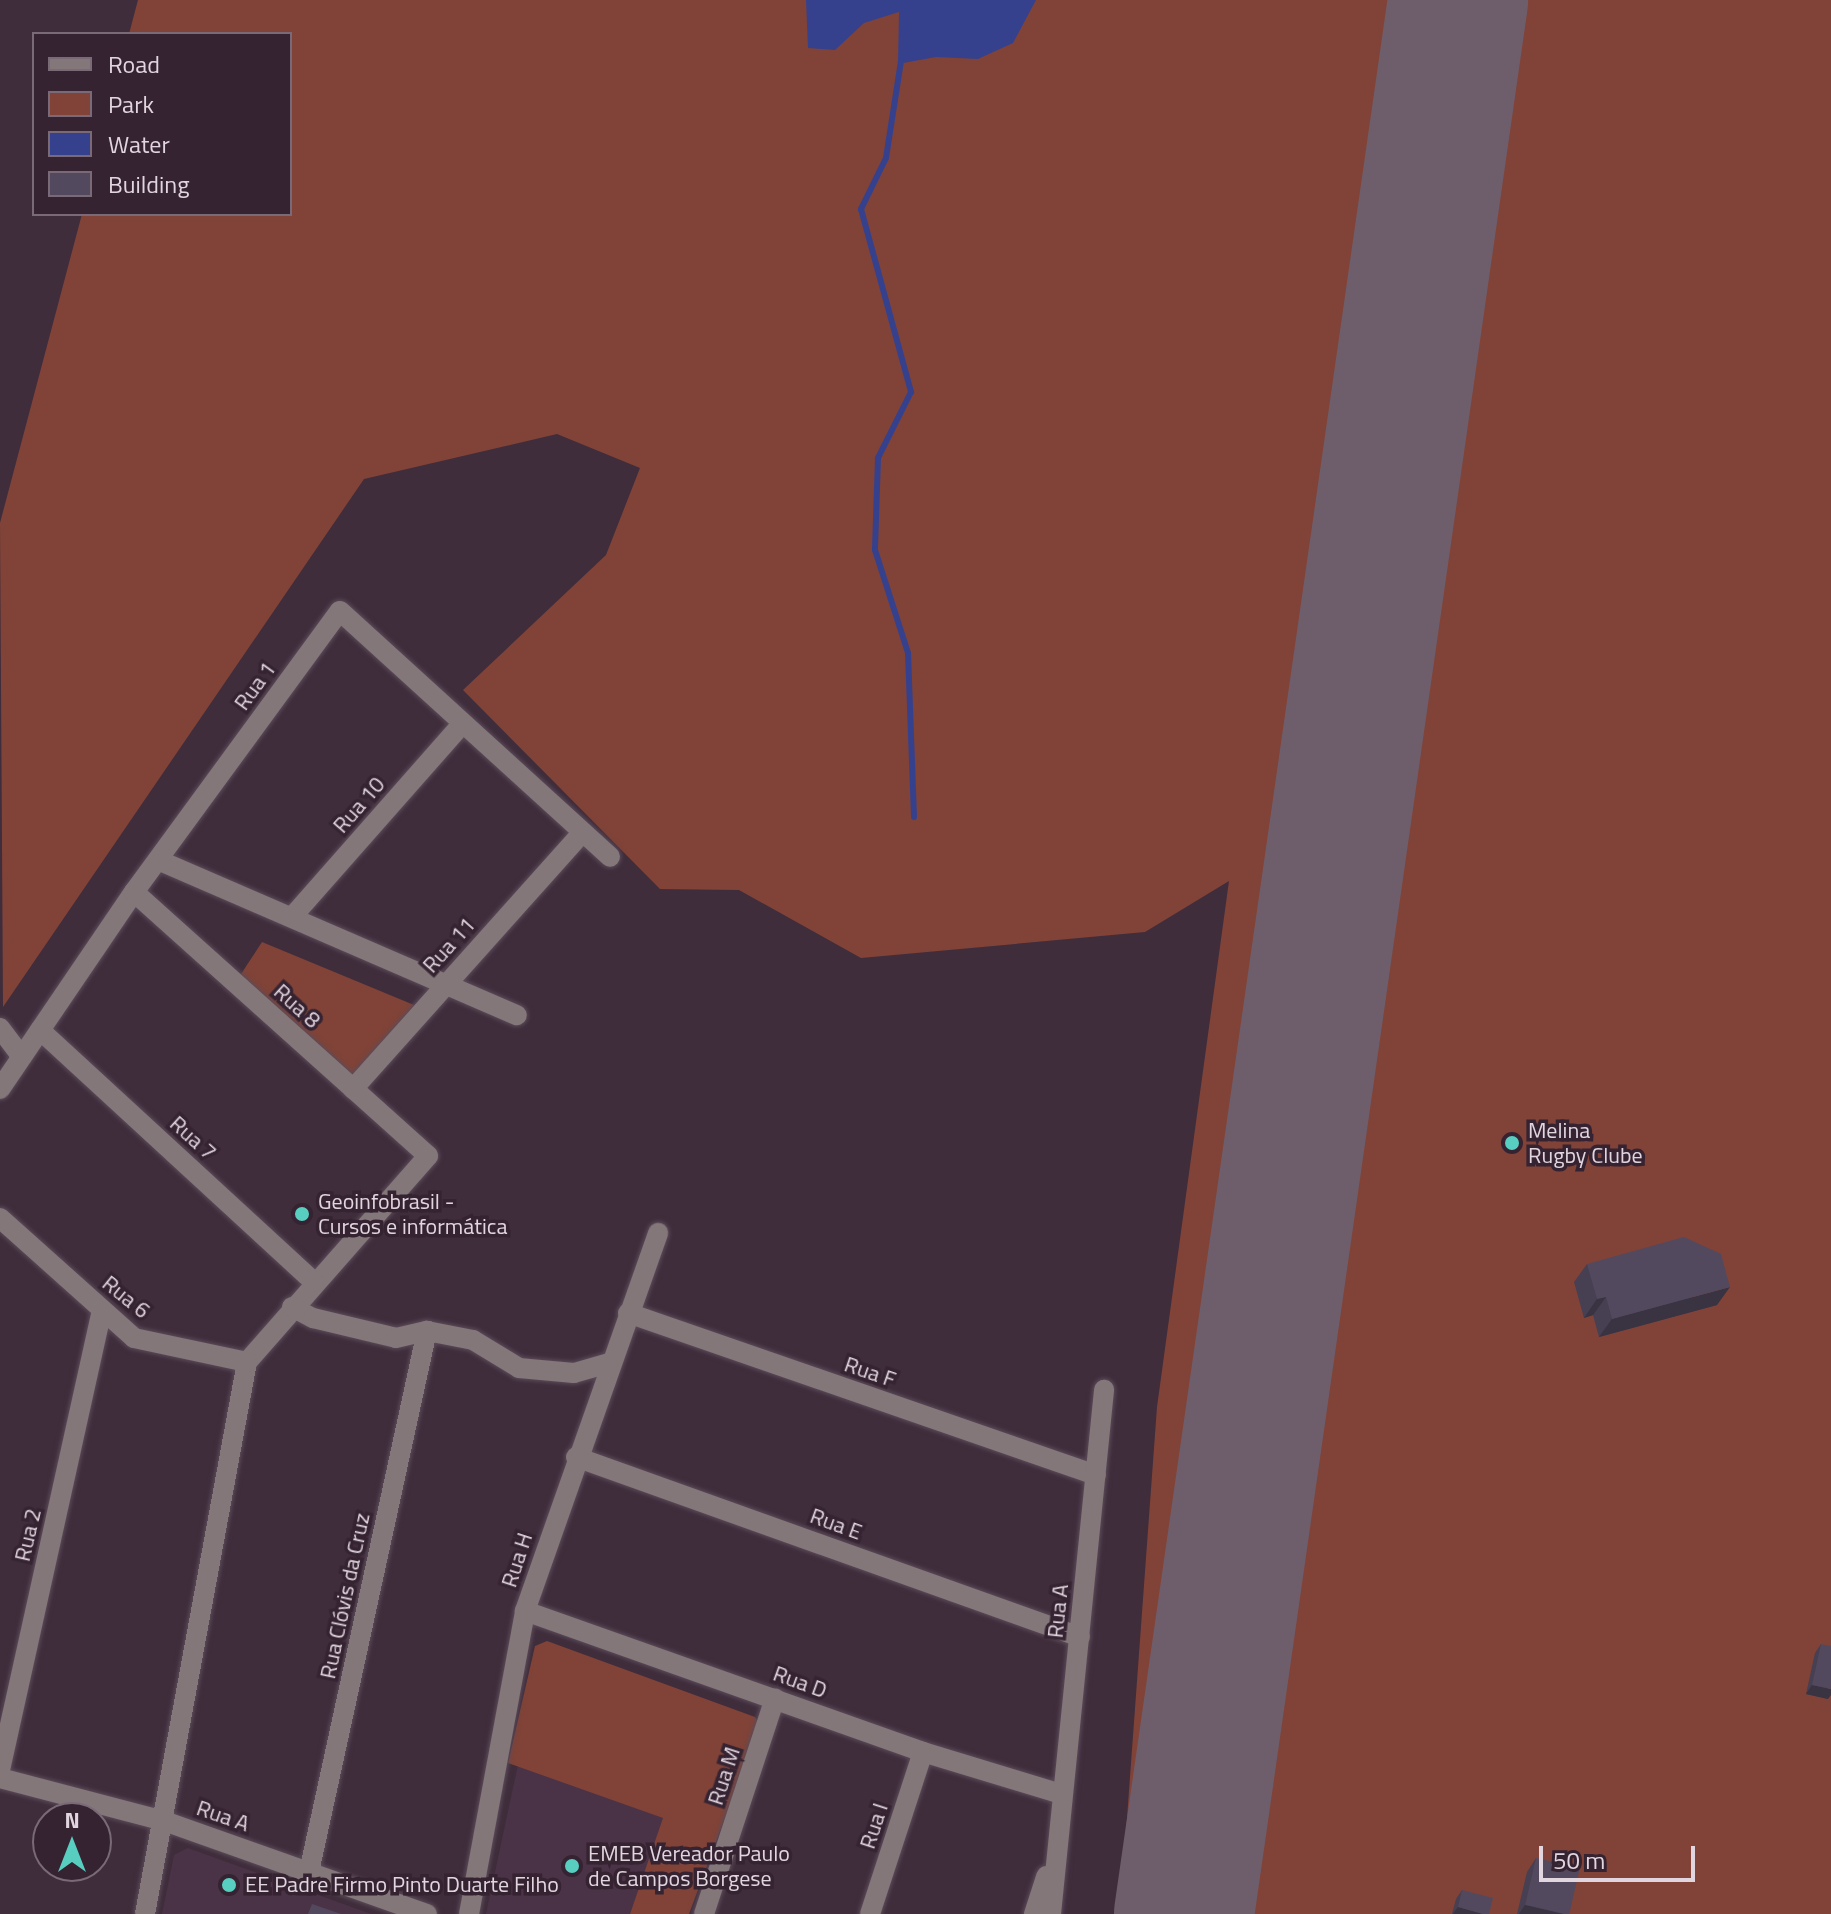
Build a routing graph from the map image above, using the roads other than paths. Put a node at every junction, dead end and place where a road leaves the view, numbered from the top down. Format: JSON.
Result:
{"nodes":[{"id":1,"x":462,"y":724,"type":"junction"},
{"id":2,"x":582,"y":833,"type":"junction"},
{"id":3,"x":610,"y":857,"type":"dead end"},
{"id":4,"x":158,"y":860,"type":"junction"},
{"id":5,"x":134,"y":892,"type":"junction"},
{"id":6,"x":292,"y":917,"type":"junction"},
{"id":7,"x":446,"y":985,"type":"junction"},
{"id":8,"x":517,"y":1015,"type":"dead end"},
{"id":9,"x":0,"y":1028,"type":"edge"},
{"id":10,"x":40,"y":1030,"type":"junction"},
{"id":11,"x":22,"y":1057,"type":"junction"},
{"id":12,"x":0,"y":1089,"type":"edge"},
{"id":13,"x":353,"y":1089,"type":"junction"},
{"id":14,"x":0,"y":1218,"type":"edge"},
{"id":15,"x":658,"y":1233,"type":"dead end"},
{"id":16,"x":314,"y":1282,"type":"junction"},
{"id":17,"x":292,"y":1307,"type":"junction"},
{"id":18,"x":102,"y":1310,"type":"junction"},
{"id":19,"x":628,"y":1313,"type":"junction"},
{"id":20,"x":427,"y":1331,"type":"junction"},
{"id":21,"x":247,"y":1362,"type":"junction"},
{"id":22,"x":609,"y":1363,"type":"junction"},
{"id":23,"x":1104,"y":1390,"type":"dead end"},
{"id":24,"x":576,"y":1457,"type":"junction"},
{"id":25,"x":1096,"y":1475,"type":"junction"},
{"id":26,"x":525,"y":1611,"type":"junction"},
{"id":27,"x":1080,"y":1637,"type":"junction"},
{"id":28,"x":775,"y":1698,"type":"junction"},
{"id":29,"x":923,"y":1752,"type":"junction"},
{"id":30,"x":0,"y":1770,"type":"edge"},
{"id":31,"x":0,"y":1778,"type":"edge"},
{"id":32,"x":1061,"y":1794,"type":"junction"},
{"id":33,"x":164,"y":1821,"type":"junction"},
{"id":34,"x":1059,"y":1837,"type":"junction"},
{"id":35,"x":309,"y":1872,"type":"junction"},
{"id":36,"x":145,"y":1914,"type":"edge"},
{"id":37,"x":427,"y":1914,"type":"edge"},
{"id":38,"x":469,"y":1914,"type":"edge"},
{"id":39,"x":704,"y":1914,"type":"edge"},
{"id":40,"x":870,"y":1914,"type":"edge"},
{"id":41,"x":1034,"y":1914,"type":"edge"},
{"id":42,"x":1051,"y":1914,"type":"edge"}],
"edges":[{"from":1,"to":2,"type":"street","name":"Rua 1"},
{"from":1,"to":4,"type":"street","name":"Rua 1"},
{"from":1,"to":6,"type":"street","name":"Rua 10"},
{"from":2,"to":3,"type":"street","name":"Rua 1"},
{"from":2,"to":7,"type":"street","name":"Rua 11"},
{"from":4,"to":5,"type":"street","name":"Rua 1"},
{"from":4,"to":6,"type":"street"},
{"from":5,"to":10,"type":"street","name":"Rua 1"},
{"from":5,"to":13,"type":"street","name":"Rua 8"},
{"from":6,"to":7,"type":"street"},
{"from":7,"to":8,"type":"street"},
{"from":7,"to":13,"type":"street","name":"Rua 11"},
{"from":9,"to":11,"type":"street"},
{"from":10,"to":11,"type":"street","name":"Rua 1"},
{"from":10,"to":16,"type":"street","name":"Rua 7"},
{"from":11,"to":12,"type":"street","name":"Rua 1"},
{"from":13,"to":16,"type":"street","name":"Rua 8"},
{"from":14,"to":18,"type":"street","name":"Rua 6"},
{"from":15,"to":19,"type":"street","name":"Rua H"},
{"from":16,"to":17,"type":"street"},
{"from":17,"to":20,"type":"street"},
{"from":17,"to":21,"type":"street"},
{"from":18,"to":21,"type":"street","name":"Rua 6"},
{"from":18,"to":30,"type":"street","name":"Rua 2"},
{"from":19,"to":22,"type":"street","name":"Rua H"},
{"from":19,"to":25,"type":"street","name":"Rua F"},
{"from":20,"to":22,"type":"street"},
{"from":20,"to":35,"type":"street","name":"Rua Clóvis da Cruz"},
{"from":21,"to":33,"type":"street"},
{"from":22,"to":24,"type":"street","name":"Rua H"},
{"from":23,"to":25,"type":"street","name":"Rua A"},
{"from":24,"to":26,"type":"street","name":"Rua H"},
{"from":24,"to":27,"type":"street","name":"Rua E"},
{"from":25,"to":27,"type":"street","name":"Rua A"},
{"from":26,"to":28,"type":"street","name":"Rua D"},
{"from":26,"to":38,"type":"street","name":"Rua H"},
{"from":27,"to":32,"type":"street","name":"Rua A"},
{"from":28,"to":29,"type":"street","name":"Rua D"},
{"from":28,"to":39,"type":"street","name":"Rua M"},
{"from":29,"to":32,"type":"street","name":"Rua D"},
{"from":29,"to":40,"type":"street","name":"Rua I"},
{"from":31,"to":33,"type":"street","name":"Rua A"},
{"from":32,"to":34,"type":"street","name":"Rua A"},
{"from":33,"to":35,"type":"street","name":"Rua A"},
{"from":33,"to":36,"type":"street"},
{"from":34,"to":41,"type":"street","name":"Rua A"},
{"from":34,"to":42,"type":"street","name":"Rua A"},
{"from":35,"to":37,"type":"street","name":"Rua A"}]}
